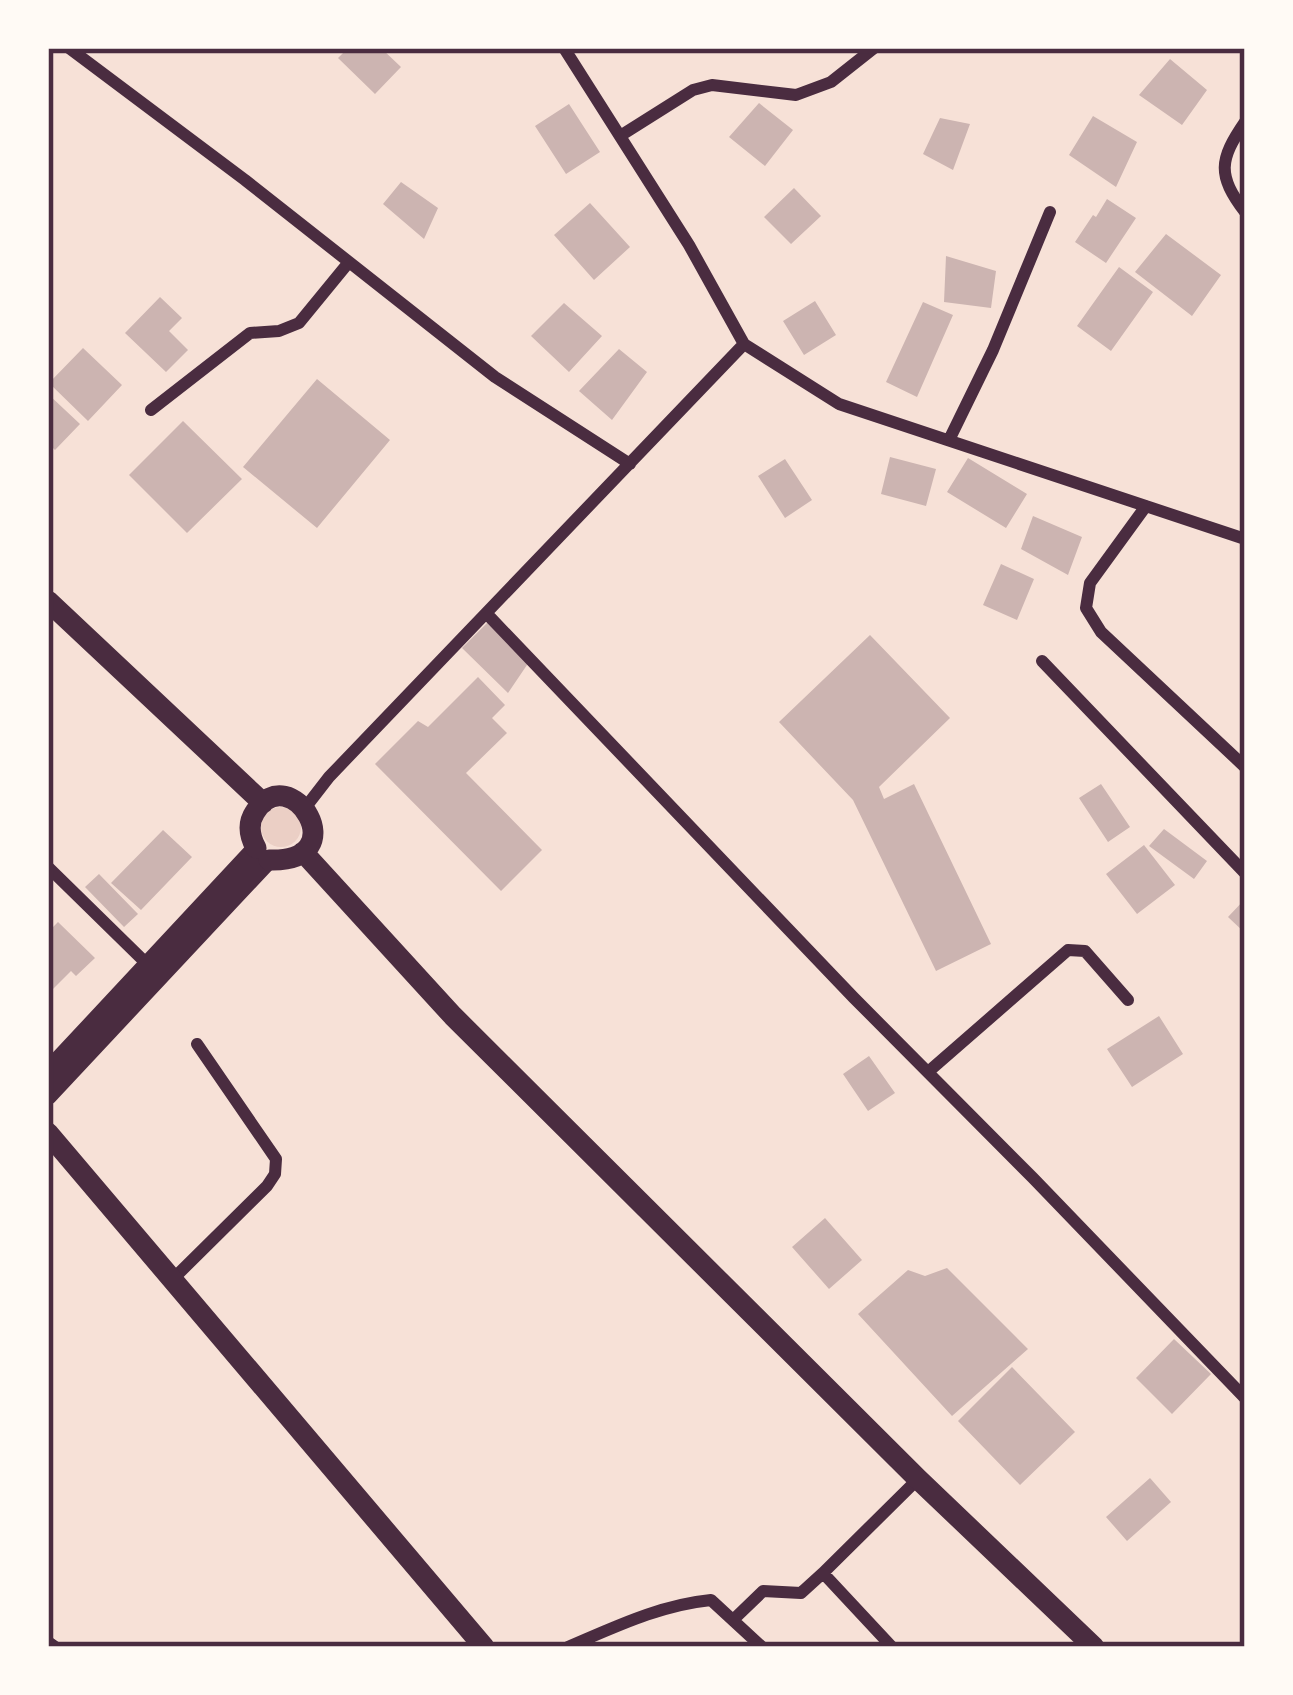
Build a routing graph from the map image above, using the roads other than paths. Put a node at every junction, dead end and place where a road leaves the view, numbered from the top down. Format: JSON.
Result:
{"nodes":[{"id":1,"x":69,"y":48,"type":"edge"},
{"id":2,"x":564,"y":48,"type":"edge"},
{"id":3,"x":874,"y":48,"type":"edge"},
{"id":4,"x":1245,"y":122,"type":"edge"},
{"id":5,"x":620,"y":136,"type":"junction"},
{"id":6,"x":1050,"y":212,"type":"dead end"},
{"id":7,"x":1245,"y":212,"type":"edge"},
{"id":8,"x":350,"y":262,"type":"junction"},
{"id":9,"x":744,"y":344,"type":"junction"},
{"id":10,"x":152,"y":410,"type":"dead end"},
{"id":11,"x":950,"y":440,"type":"junction"},
{"id":12,"x":629,"y":464,"type":"junction"},
{"id":13,"x":1146,"y":506,"type":"junction"},
{"id":14,"x":1245,"y":539,"type":"edge"},
{"id":15,"x":48,"y":601,"type":"edge"},
{"id":16,"x":487,"y":614,"type":"junction"},
{"id":17,"x":1042,"y":662,"type":"dead end"},
{"id":18,"x":1245,"y":767,"type":"edge"},
{"id":19,"x":263,"y":803,"type":"junction"},
{"id":20,"x":305,"y":808,"type":"junction"},
{"id":21,"x":303,"y":852,"type":"junction"},
{"id":22,"x":262,"y":854,"type":"junction"},
{"id":23,"x":48,"y":867,"type":"edge"},
{"id":24,"x":1245,"y":873,"type":"edge"},
{"id":25,"x":146,"y":964,"type":"junction"},
{"id":26,"x":1128,"y":1000,"type":"dead end"},
{"id":27,"x":197,"y":1044,"type":"dead end"},
{"id":28,"x":48,"y":1071,"type":"edge"},
{"id":29,"x":928,"y":1072,"type":"junction"},
{"id":30,"x":48,"y":1096,"type":"edge"},
{"id":31,"x":48,"y":1132,"type":"edge"},
{"id":32,"x":172,"y":1280,"type":"junction"},
{"id":33,"x":1245,"y":1398,"type":"edge"},
{"id":34,"x":919,"y":1479,"type":"junction"},
{"id":35,"x":823,"y":1573,"type":"junction"},
{"id":36,"x":733,"y":1620,"type":"junction"},
{"id":37,"x":484,"y":1647,"type":"edge"},
{"id":38,"x":568,"y":1647,"type":"edge"},
{"id":39,"x":762,"y":1647,"type":"edge"},
{"id":40,"x":892,"y":1647,"type":"edge"},
{"id":41,"x":1094,"y":1647,"type":"edge"}],
"edges":[{"from":1,"to":8,"type":"street"},
{"from":2,"to":5,"type":"street"},
{"from":3,"to":5,"type":"street"},
{"from":4,"to":7,"type":"street"},
{"from":5,"to":9,"type":"street"},
{"from":6,"to":11,"type":"street"},
{"from":8,"to":10,"type":"street"},
{"from":8,"to":12,"type":"street"},
{"from":9,"to":11,"type":"street"},
{"from":9,"to":12,"type":"street"},
{"from":11,"to":13,"type":"street"},
{"from":12,"to":16,"type":"street"},
{"from":13,"to":14,"type":"street"},
{"from":13,"to":18,"type":"street"},
{"from":15,"to":19,"type":"main road"},
{"from":16,"to":20,"type":"street"},
{"from":16,"to":29,"type":"street"},
{"from":17,"to":24,"type":"street"},
{"from":19,"to":20,"type":"main road"},
{"from":19,"to":22,"type":"main road"},
{"from":20,"to":21,"type":"main road"},
{"from":21,"to":22,"type":"main road"},
{"from":21,"to":34,"type":"main road"},
{"from":22,"to":25,"type":"street"},
{"from":22,"to":30,"type":"street"},
{"from":23,"to":25,"type":"street"},
{"from":25,"to":28,"type":"street"},
{"from":26,"to":29,"type":"street"},
{"from":27,"to":32,"type":"street"},
{"from":29,"to":33,"type":"street"},
{"from":31,"to":32,"type":"main road"},
{"from":32,"to":37,"type":"main road"},
{"from":34,"to":35,"type":"street"},
{"from":34,"to":41,"type":"main road"},
{"from":35,"to":36,"type":"street"},
{"from":35,"to":40,"type":"street"},
{"from":36,"to":38,"type":"street"},
{"from":36,"to":39,"type":"street"}]}
